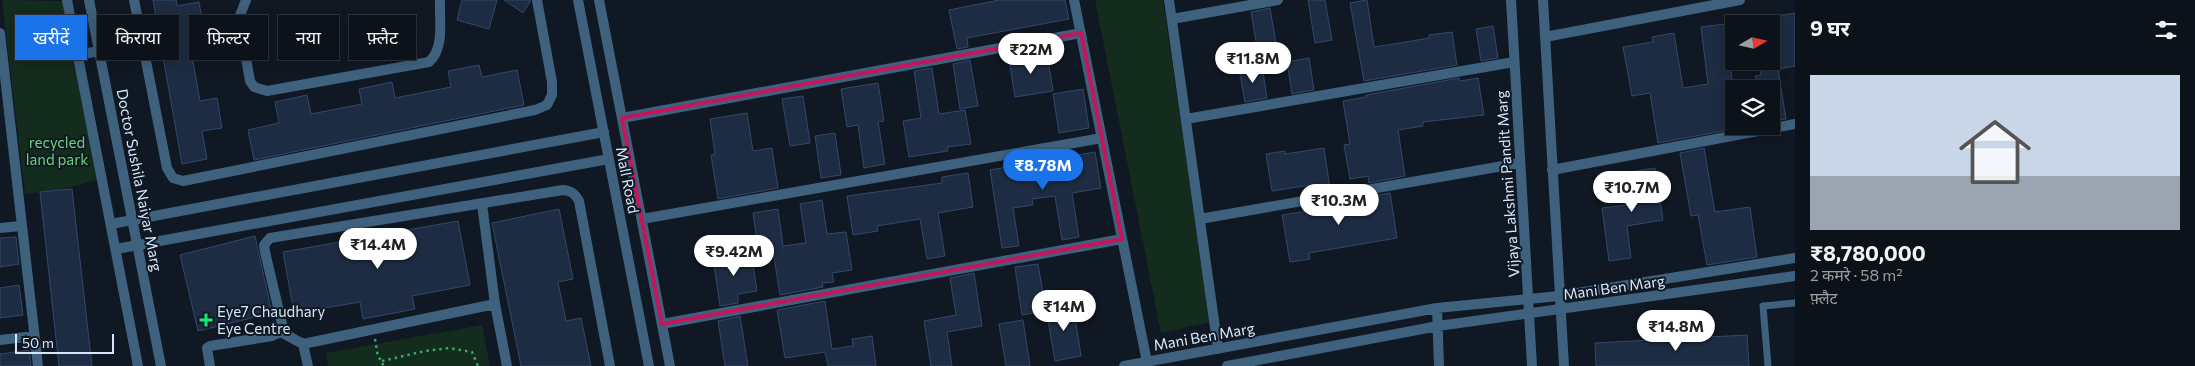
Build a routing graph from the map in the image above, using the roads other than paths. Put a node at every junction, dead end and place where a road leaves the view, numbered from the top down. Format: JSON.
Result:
{"nodes":[{"id":1,"x":67,"y":0,"type":"edge"},
{"id":2,"x":89,"y":0,"type":"edge"},
{"id":3,"x":134,"y":0,"type":"edge"},
{"id":4,"x":440,"y":0,"type":"edge"},
{"id":5,"x":537,"y":0,"type":"edge"},
{"id":6,"x":578,"y":0,"type":"edge"},
{"id":7,"x":600,"y":0,"type":"edge"},
{"id":8,"x":1074,"y":0,"type":"edge"},
{"id":9,"x":1169,"y":0,"type":"edge"},
{"id":10,"x":1278,"y":0,"type":"edge"},
{"id":11,"x":1511,"y":0,"type":"edge"},
{"id":12,"x":1543,"y":0,"type":"edge"},
{"id":13,"x":1740,"y":0,"type":"edge"},
{"id":14,"x":243,"y":1,"type":"edge"},
{"id":15,"x":70,"y":15,"type":"edge"},
{"id":16,"x":1172,"y":18,"type":"junction"},
{"id":17,"x":1081,"y":32,"type":"junction"},
{"id":18,"x":0,"y":33,"type":"edge"},
{"id":19,"x":1545,"y":37,"type":"junction"},
{"id":20,"x":97,"y":41,"type":"edge"},
{"id":21,"x":79,"y":60,"type":"edge"},
{"id":22,"x":101,"y":60,"type":"edge"},
{"id":23,"x":1514,"y":62,"type":"junction"},
{"id":24,"x":2,"y":66,"type":"edge"},
{"id":25,"x":622,"y":118,"type":"junction"},
{"id":26,"x":1186,"y":119,"type":"junction"},
{"id":27,"x":1795,"y":124,"type":"edge"},
{"id":28,"x":604,"y":132,"type":"junction"},
{"id":29,"x":1102,"y":138,"type":"junction"},
{"id":30,"x":609,"y":158,"type":"junction"},
{"id":31,"x":1520,"y":163,"type":"junction"},
{"id":32,"x":1552,"y":170,"type":"junction"},
{"id":33,"x":482,"y":204,"type":"junction"},
{"id":34,"x":642,"y":219,"type":"junction"},
{"id":35,"x":1200,"y":219,"type":"junction"},
{"id":36,"x":133,"y":220,"type":"junction"},
{"id":37,"x":111,"y":224,"type":"junction"},
{"id":38,"x":21,"y":226,"type":"junction"},
{"id":39,"x":0,"y":228,"type":"edge"},
{"id":40,"x":1122,"y":238,"type":"junction"},
{"id":41,"x":137,"y":245,"type":"junction"},
{"id":42,"x":116,"y":249,"type":"junction"},
{"id":43,"x":1795,"y":258,"type":"edge"},
{"id":44,"x":1795,"y":276,"type":"edge"},
{"id":45,"x":1559,"y":296,"type":"junction"},
{"id":46,"x":1529,"y":298,"type":"junction"},
{"id":47,"x":1795,"y":303,"type":"edge"},
{"id":48,"x":495,"y":304,"type":"junction"},
{"id":49,"x":1437,"y":308,"type":"junction"},
{"id":50,"x":1561,"y":310,"type":"junction"},
{"id":51,"x":1530,"y":312,"type":"junction"},
{"id":52,"x":662,"y":324,"type":"junction"},
{"id":53,"x":1438,"y":326,"type":"junction"},
{"id":54,"x":281,"y":332,"type":"junction"},
{"id":55,"x":34,"y":336,"type":"junction"},
{"id":56,"x":0,"y":340,"type":"edge"},
{"id":57,"x":303,"y":344,"type":"junction"},
{"id":58,"x":1218,"y":349,"type":"junction"},
{"id":59,"x":1147,"y":362,"type":"junction"},
{"id":60,"x":38,"y":366,"type":"edge"},
{"id":61,"x":138,"y":366,"type":"edge"},
{"id":62,"x":161,"y":366,"type":"edge"},
{"id":63,"x":210,"y":366,"type":"edge"},
{"id":64,"x":308,"y":366,"type":"edge"},
{"id":65,"x":507,"y":366,"type":"edge"},
{"id":66,"x":610,"y":366,"type":"edge"},
{"id":67,"x":649,"y":366,"type":"edge"},
{"id":68,"x":670,"y":366,"type":"edge"},
{"id":69,"x":1124,"y":366,"type":"edge"},
{"id":70,"x":1227,"y":366,"type":"edge"},
{"id":71,"x":1440,"y":366,"type":"edge"},
{"id":72,"x":1532,"y":366,"type":"edge"},
{"id":73,"x":1564,"y":366,"type":"edge"},
{"id":74,"x":1768,"y":366,"type":"edge"}],
"edges":[{"from":1,"to":15,"type":"street"},
{"from":2,"to":20,"type":"street","name":"Doctor Sushila Naiyar Marg"},
{"from":3,"to":5,"type":"street"},
{"from":4,"to":14,"type":"street"},
{"from":6,"to":28,"type":"street","name":"Mall Road"},
{"from":7,"to":25,"type":"street","name":"Mall Road"},
{"from":8,"to":17,"type":"street"},
{"from":9,"to":16,"type":"street"},
{"from":10,"to":16,"type":"street"},
{"from":11,"to":23,"type":"street","name":"Vijaya Lakshmi Pandit Marg"},
{"from":12,"to":19,"type":"street"},
{"from":13,"to":19,"type":"street"},
{"from":16,"to":26,"type":"street"},
{"from":17,"to":25,"type":"street"},
{"from":17,"to":29,"type":"street"},
{"from":18,"to":24,"type":"street"},
{"from":19,"to":32,"type":"street"},
{"from":21,"to":37,"type":"street"},
{"from":22,"to":36,"type":"street","name":"Doctor Sushila Naiyar Marg"},
{"from":23,"to":26,"type":"street"},
{"from":23,"to":31,"type":"street","name":"Vijaya Lakshmi Pandit Marg"},
{"from":24,"to":38,"type":"street"},
{"from":25,"to":34,"type":"street","name":"Mall Road"},
{"from":26,"to":35,"type":"street"},
{"from":27,"to":32,"type":"street"},
{"from":28,"to":30,"type":"street","name":"Mall Road"},
{"from":28,"to":36,"type":"street"},
{"from":29,"to":34,"type":"street"},
{"from":29,"to":40,"type":"street"},
{"from":30,"to":41,"type":"street"},
{"from":30,"to":67,"type":"street","name":"Mall Road"},
{"from":31,"to":35,"type":"street"},
{"from":31,"to":46,"type":"street","name":"Vijaya Lakshmi Pandit Marg"},
{"from":32,"to":45,"type":"street"},
{"from":33,"to":48,"type":"street"},
{"from":33,"to":54,"type":"street"},
{"from":33,"to":66,"type":"street"},
{"from":34,"to":52,"type":"street","name":"Mall Road"},
{"from":35,"to":58,"type":"street"},
{"from":36,"to":37,"type":"street"},
{"from":36,"to":41,"type":"street","name":"Doctor Sushila Naiyar Marg"},
{"from":37,"to":42,"type":"street"},
{"from":38,"to":39,"type":"street"},
{"from":38,"to":55,"type":"street"},
{"from":40,"to":52,"type":"street"},
{"from":40,"to":59,"type":"street"},
{"from":41,"to":42,"type":"street"},
{"from":41,"to":62,"type":"street","name":"Doctor Sushila Naiyar Marg"},
{"from":42,"to":61,"type":"street"},
{"from":43,"to":45,"type":"street","name":"Mani Ben Marg"},
{"from":44,"to":50,"type":"street","name":"Mani Ben Marg"},
{"from":45,"to":46,"type":"street","name":"Mani Ben Marg"},
{"from":45,"to":50,"type":"street"},
{"from":46,"to":49,"type":"street","name":"Mani Ben Marg"},
{"from":46,"to":51,"type":"street","name":"Vijaya Lakshmi Pandit Marg"},
{"from":47,"to":74,"type":"lane"},
{"from":48,"to":57,"type":"street"},
{"from":48,"to":65,"type":"street"},
{"from":49,"to":53,"type":"street"},
{"from":49,"to":58,"type":"street","name":"Mani Ben Marg"},
{"from":50,"to":51,"type":"street","name":"Mani Ben Marg"},
{"from":50,"to":73,"type":"street"},
{"from":51,"to":53,"type":"street","name":"Mani Ben Marg"},
{"from":51,"to":72,"type":"street","name":"Vijaya Lakshmi Pandit Marg"},
{"from":52,"to":68,"type":"street","name":"Mall Road"},
{"from":53,"to":70,"type":"street","name":"Mani Ben Marg"},
{"from":53,"to":71,"type":"street"},
{"from":54,"to":57,"type":"street"},
{"from":54,"to":63,"type":"street"},
{"from":55,"to":56,"type":"street"},
{"from":55,"to":60,"type":"street"},
{"from":57,"to":64,"type":"street"},
{"from":58,"to":59,"type":"street","name":"Mani Ben Marg"},
{"from":59,"to":69,"type":"street","name":"Mani Ben Marg"}]}
